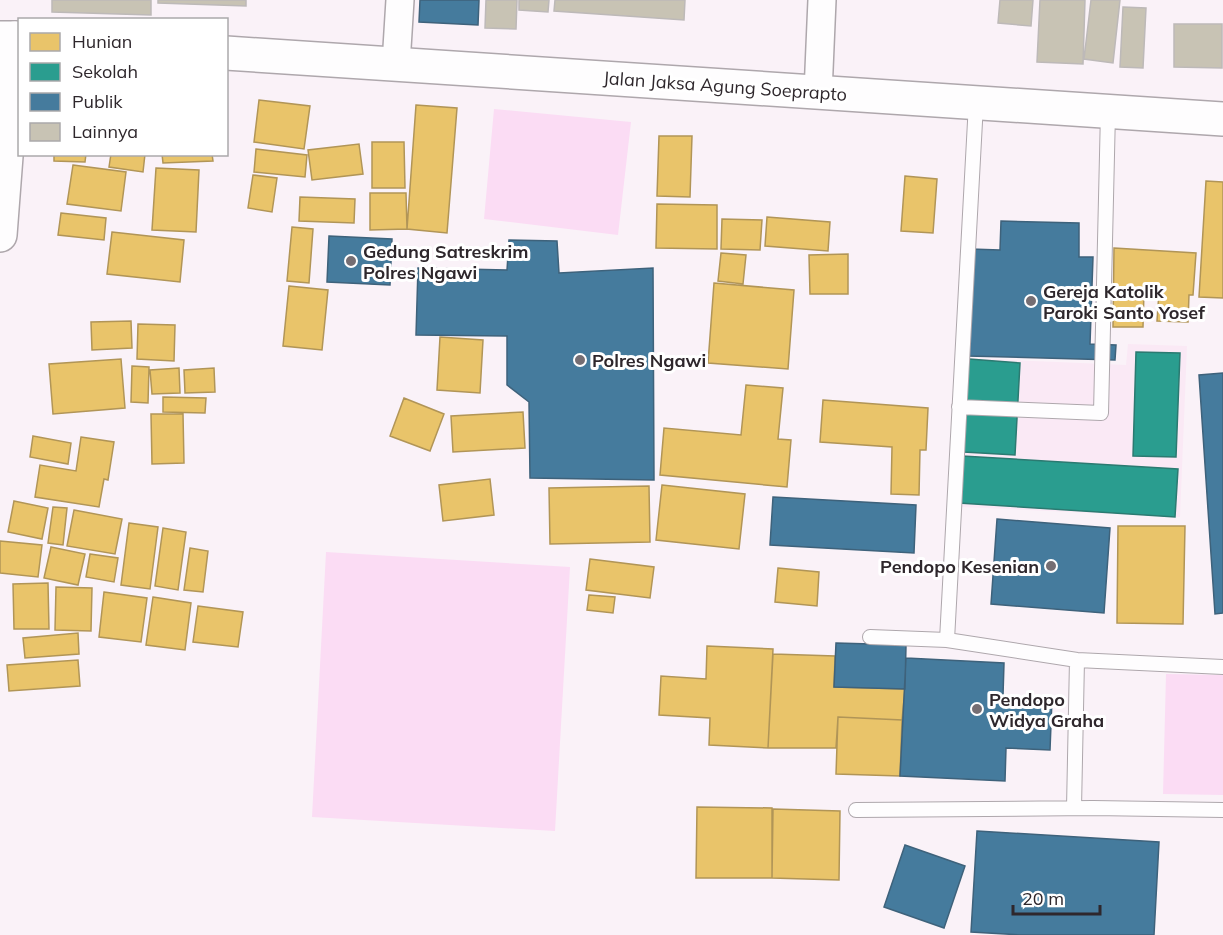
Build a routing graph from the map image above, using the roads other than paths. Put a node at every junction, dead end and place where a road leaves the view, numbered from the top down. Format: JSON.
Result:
{"nodes":[{"id":1,"x":400,"y":0,"type":"edge"},
{"id":2,"x":822,"y":0,"type":"edge"},
{"id":3,"x":11,"y":38,"type":"edge"},
{"id":4,"x":228,"y":53,"type":"edge"},
{"id":5,"x":396,"y":64,"type":"junction"},
{"id":6,"x":818,"y":93,"type":"junction"},
{"id":7,"x":976,"y":103,"type":"junction"},
{"id":8,"x":1108,"y":112,"type":"junction"},
{"id":9,"x":1223,"y":119,"type":"edge"},
{"id":10,"x":0,"y":235,"type":"edge"},
{"id":11,"x":959,"y":407,"type":"junction"},
{"id":12,"x":870,"y":637,"type":"dead end"},
{"id":13,"x":947,"y":640,"type":"junction"},
{"id":14,"x":1077,"y":660,"type":"junction"},
{"id":15,"x":1223,"y":667,"type":"edge"},
{"id":16,"x":1074,"y":808,"type":"junction"},
{"id":17,"x":856,"y":810,"type":"dead end"},
{"id":18,"x":1223,"y":810,"type":"edge"}],
"edges":[{"from":1,"to":5,"type":"street"},
{"from":2,"to":6,"type":"street"},
{"from":3,"to":10,"type":"main road"},
{"from":4,"to":5,"type":"main road","name":"Jalan Jaksa Agung Soeprapto"},
{"from":5,"to":6,"type":"main road","name":"Jalan Jaksa Agung Soeprapto"},
{"from":6,"to":7,"type":"main road","name":"Jalan Jaksa Agung Soeprapto"},
{"from":7,"to":8,"type":"main road","name":"Jalan Jaksa Agung Soeprapto"},
{"from":7,"to":11,"type":"lane"},
{"from":8,"to":9,"type":"main road","name":"Jalan Jaksa Agung Soeprapto"},
{"from":8,"to":11,"type":"lane"},
{"from":11,"to":13,"type":"lane"},
{"from":12,"to":13,"type":"lane"},
{"from":13,"to":14,"type":"lane"},
{"from":14,"to":15,"type":"lane"},
{"from":14,"to":16,"type":"lane"},
{"from":16,"to":17,"type":"lane"},
{"from":16,"to":18,"type":"lane"}]}
